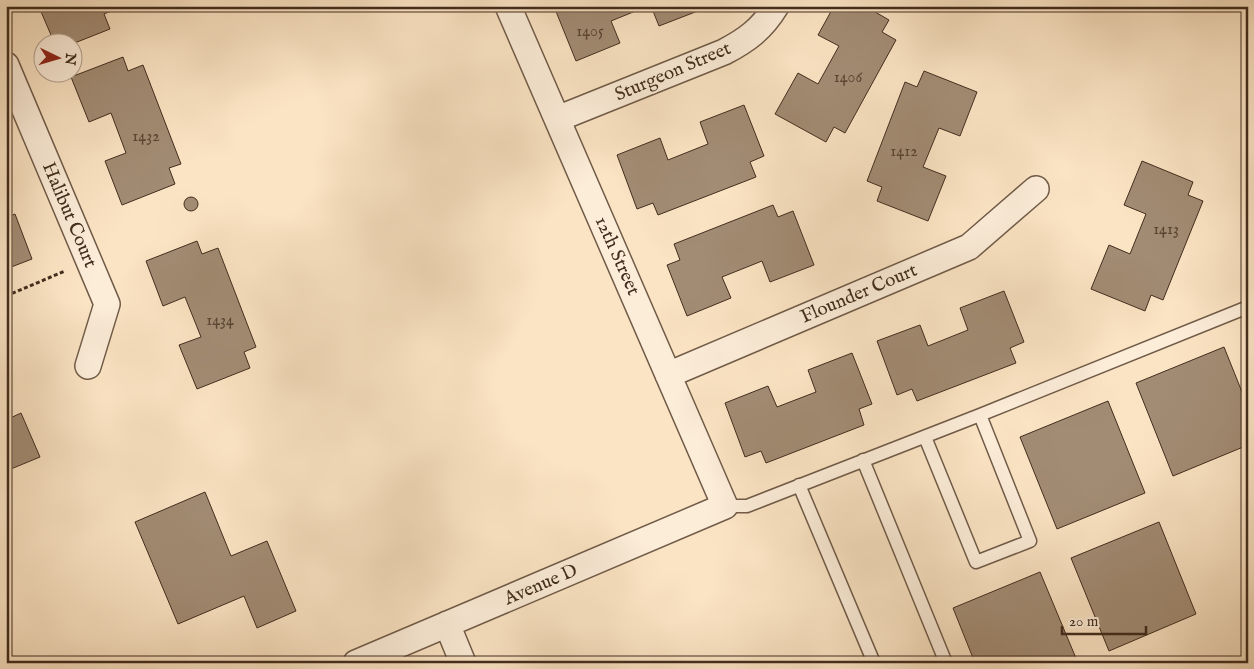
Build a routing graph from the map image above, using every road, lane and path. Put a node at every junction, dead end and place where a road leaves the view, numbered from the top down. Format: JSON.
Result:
{"nodes":[{"id":1,"x":508,"y":6,"type":"edge"},
{"id":2,"x":776,"y":6,"type":"edge"},
{"id":3,"x":6,"y":65,"type":"edge"},
{"id":4,"x":557,"y":119,"type":"junction"},
{"id":5,"x":1036,"y":189,"type":"dead end"},
{"id":6,"x":88,"y":261,"type":"junction"},
{"id":7,"x":6,"y":296,"type":"edge"},
{"id":8,"x":1248,"y":307,"type":"edge"},
{"id":9,"x":88,"y":366,"type":"dead end"},
{"id":10,"x":668,"y":375,"type":"junction"},
{"id":11,"x":980,"y":416,"type":"junction"},
{"id":12,"x":925,"y":436,"type":"junction"},
{"id":13,"x":863,"y":460,"type":"junction"},
{"id":14,"x":799,"y":485,"type":"junction"},
{"id":15,"x":725,"y":506,"type":"junction"},
{"id":16,"x":447,"y":624,"type":"junction"},
{"id":17,"x":356,"y":663,"type":"edge"},
{"id":18,"x":463,"y":663,"type":"edge"},
{"id":19,"x":874,"y":663,"type":"edge"},
{"id":20,"x":946,"y":663,"type":"edge"}],
"edges":[{"from":1,"to":4,"type":"street","name":"12th Street"},
{"from":2,"to":4,"type":"street","name":"Sturgeon Street"},
{"from":3,"to":6,"type":"street","name":"Halibut Court"},
{"from":4,"to":10,"type":"street","name":"12th Street"},
{"from":5,"to":10,"type":"street","name":"Flounder Court"},
{"from":6,"to":7,"type":"path"},
{"from":6,"to":9,"type":"street","name":"Halibut Court"},
{"from":8,"to":11,"type":"lane"},
{"from":10,"to":15,"type":"street","name":"12th Street"},
{"from":11,"to":12,"type":"lane"},
{"from":11,"to":12,"type":"lane"},
{"from":12,"to":13,"type":"lane"},
{"from":13,"to":14,"type":"lane"},
{"from":13,"to":20,"type":"lane"},
{"from":14,"to":15,"type":"lane"},
{"from":14,"to":19,"type":"lane"},
{"from":15,"to":16,"type":"street","name":"Avenue D"},
{"from":16,"to":17,"type":"street","name":"Avenue D"},
{"from":16,"to":18,"type":"street"}]}
